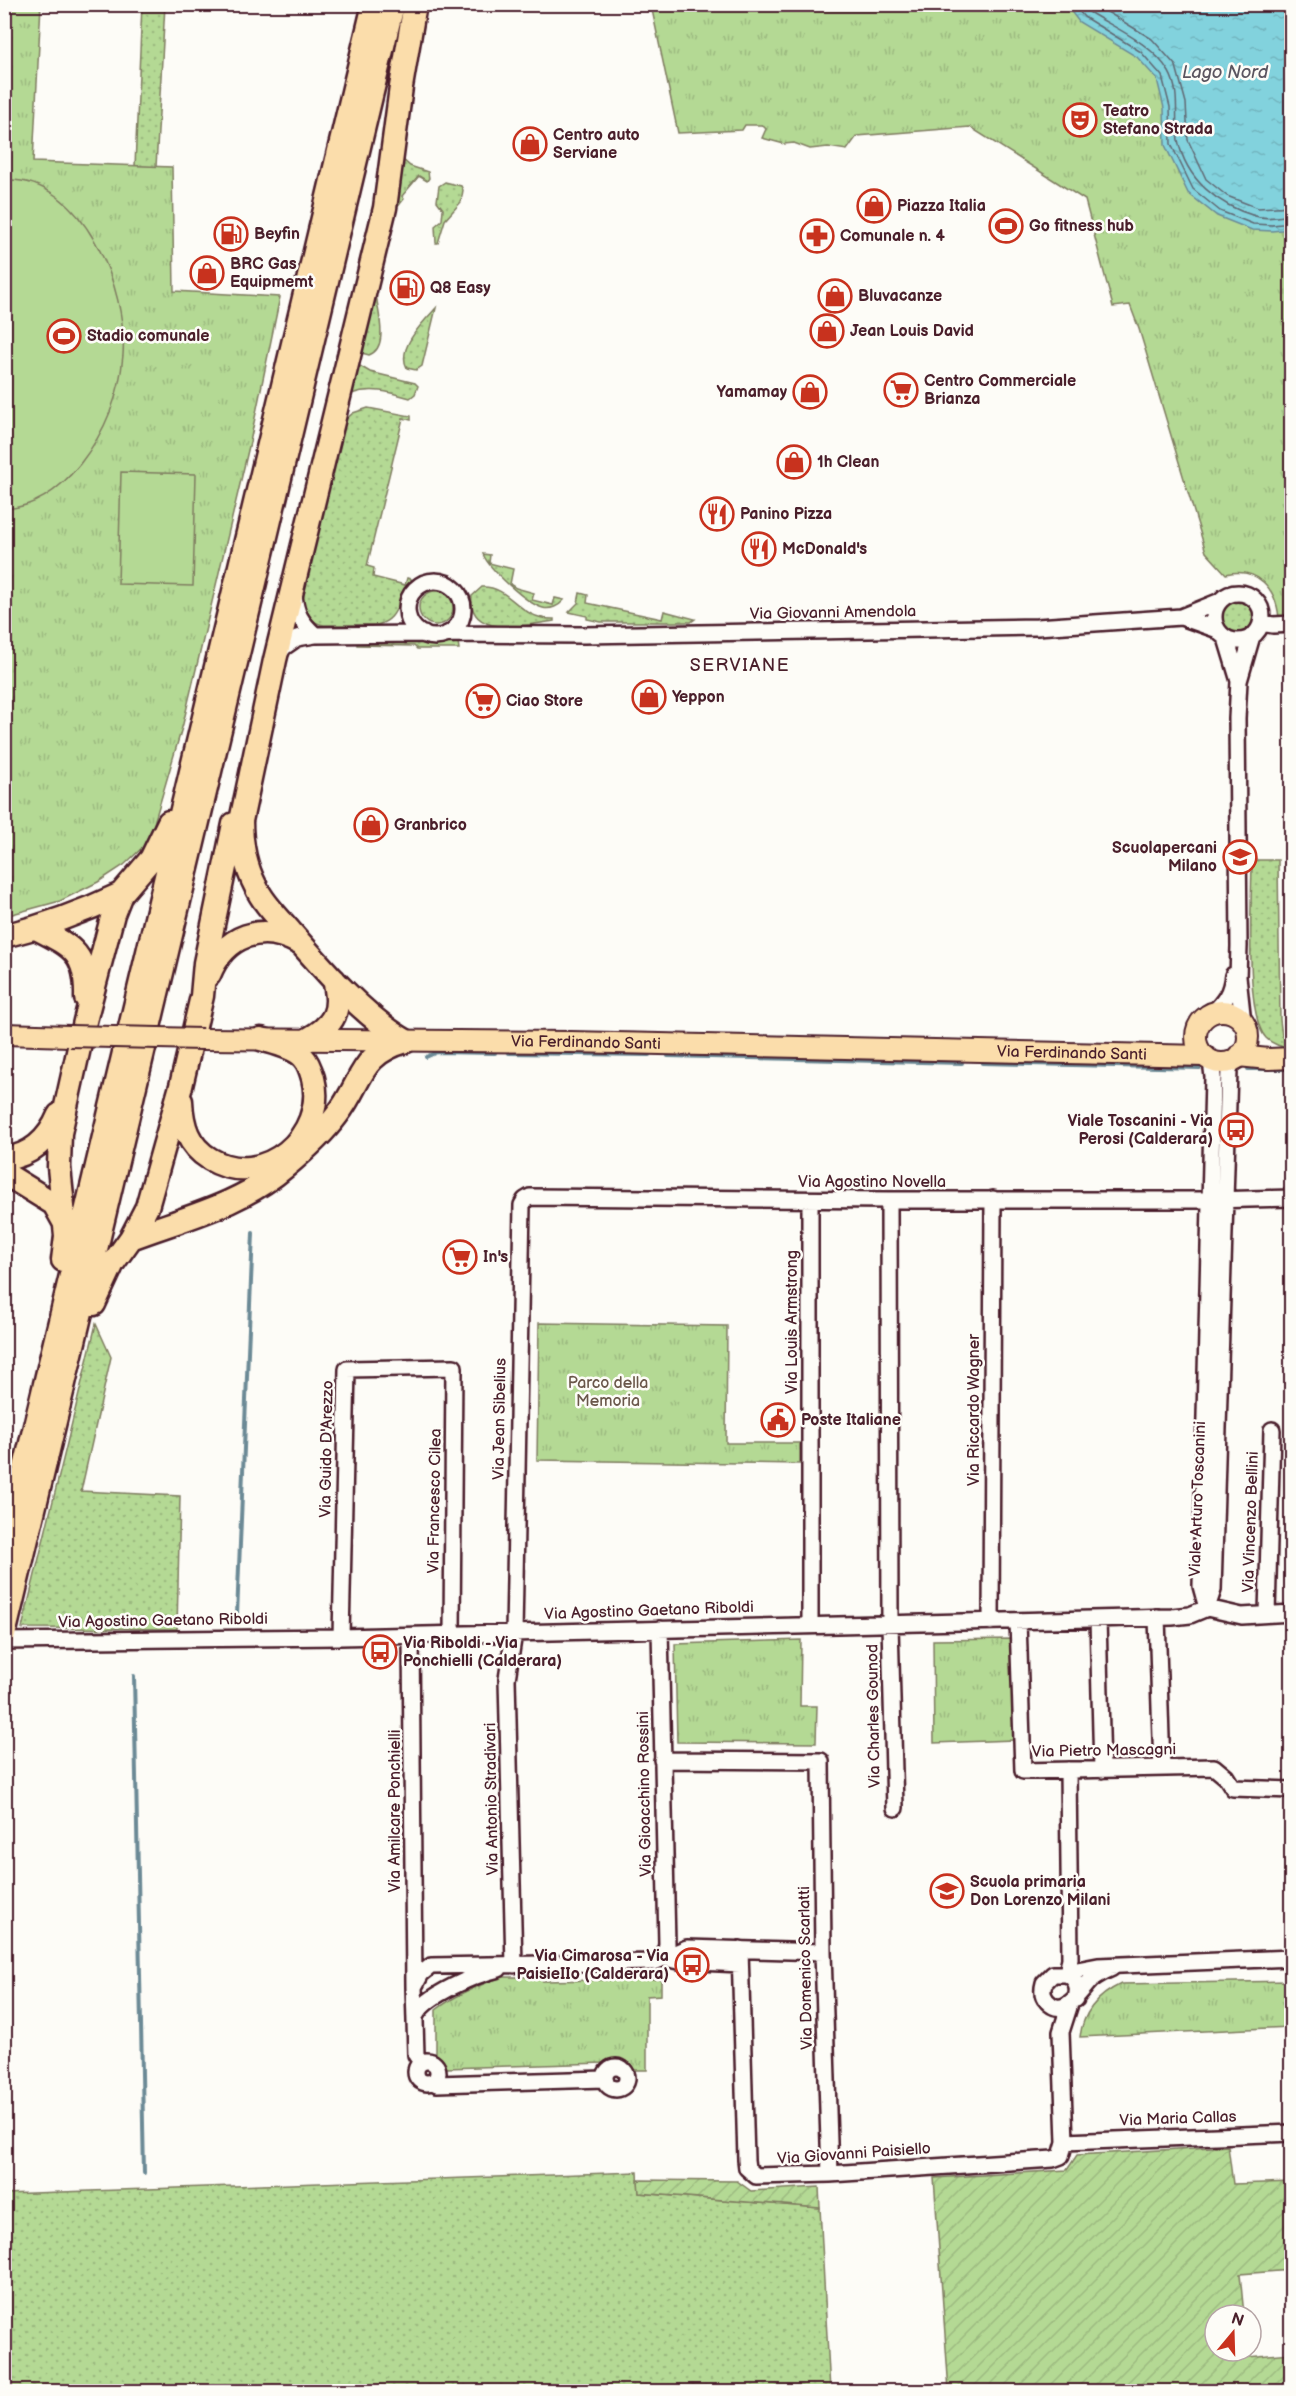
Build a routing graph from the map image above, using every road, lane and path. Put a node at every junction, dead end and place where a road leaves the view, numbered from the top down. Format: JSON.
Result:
{"nodes":[{"id":1,"x":374,"y":4,"type":"edge"},
{"id":2,"x":393,"y":4,"type":"edge"},
{"id":3,"x":415,"y":4,"type":"edge"},
{"id":4,"x":293,"y":587,"type":"junction"},
{"id":5,"x":1218,"y":602,"type":"junction"},
{"id":6,"x":407,"y":609,"type":"junction"},
{"id":7,"x":463,"y":614,"type":"junction"},
{"id":8,"x":1181,"y":617,"type":"junction"},
{"id":9,"x":1261,"y":622,"type":"junction"},
{"id":10,"x":1292,"y":624,"type":"edge"},
{"id":11,"x":376,"y":633,"type":"junction"},
{"id":12,"x":424,"y":634,"type":"junction"},
{"id":13,"x":447,"y":634,"type":"junction"},
{"id":14,"x":485,"y":634,"type":"junction"},
{"id":15,"x":1222,"y":634,"type":"junction"},
{"id":16,"x":315,"y":635,"type":"junction"},
{"id":17,"x":1252,"y":636,"type":"junction"},
{"id":18,"x":275,"y":660,"type":"junction"},
{"id":19,"x":1239,"y":681,"type":"junction"},
{"id":20,"x":256,"y":740,"type":"junction"},
{"id":21,"x":187,"y":791,"type":"junction"},
{"id":22,"x":121,"y":894,"type":"junction"},
{"id":23,"x":36,"y":928,"type":"junction"},
{"id":24,"x":4,"y":936,"type":"edge"},
{"id":25,"x":301,"y":944,"type":"junction"},
{"id":26,"x":1239,"y":946,"type":"junction"},
{"id":27,"x":334,"y":980,"type":"junction"},
{"id":28,"x":202,"y":996,"type":"junction"},
{"id":29,"x":1213,"y":1013,"type":"junction"},
{"id":30,"x":77,"y":1028,"type":"junction"},
{"id":31,"x":1245,"y":1028,"type":"junction"},
{"id":32,"x":4,"y":1034,"type":"edge"},
{"id":33,"x":1196,"y":1034,"type":"junction"},
{"id":34,"x":261,"y":1039,"type":"junction"},
{"id":35,"x":308,"y":1040,"type":"junction"},
{"id":36,"x":406,"y":1041,"type":"junction"},
{"id":37,"x":1166,"y":1055,"type":"junction"},
{"id":38,"x":1208,"y":1058,"type":"junction"},
{"id":39,"x":1236,"y":1058,"type":"junction"},
{"id":40,"x":1292,"y":1058,"type":"edge"},
{"id":41,"x":181,"y":1086,"type":"junction"},
{"id":42,"x":66,"y":1097,"type":"junction"},
{"id":43,"x":4,"y":1159,"type":"edge"},
{"id":44,"x":4,"y":1173,"type":"edge"},
{"id":45,"x":1292,"y":1198,"type":"edge"},
{"id":46,"x":993,"y":1199,"type":"junction"},
{"id":47,"x":810,"y":1200,"type":"junction"},
{"id":48,"x":889,"y":1200,"type":"junction"},
{"id":49,"x":1218,"y":1200,"type":"junction"},
{"id":50,"x":522,"y":1205,"type":"joint"},
{"id":51,"x":65,"y":1226,"type":"junction"},
{"id":52,"x":131,"y":1238,"type":"junction"},
{"id":53,"x":58,"y":1333,"type":"junction"},
{"id":54,"x":454,"y":1367,"type":"joint"},
{"id":55,"x":56,"y":1417,"type":"junction"},
{"id":56,"x":1272,"y":1430,"type":"dead end"},
{"id":57,"x":4,"y":1556,"type":"edge"},
{"id":58,"x":1207,"y":1608,"type":"junction"},
{"id":59,"x":1292,"y":1613,"type":"edge"},
{"id":60,"x":1267,"y":1614,"type":"junction"},
{"id":61,"x":1157,"y":1617,"type":"junction"},
{"id":62,"x":1098,"y":1619,"type":"junction"},
{"id":63,"x":1018,"y":1621,"type":"junction"},
{"id":64,"x":992,"y":1622,"type":"junction"},
{"id":65,"x":890,"y":1624,"type":"junction"},
{"id":66,"x":810,"y":1625,"type":"junction"},
{"id":67,"x":660,"y":1629,"type":"junction"},
{"id":68,"x":514,"y":1633,"type":"junction"},
{"id":69,"x":452,"y":1634,"type":"junction"},
{"id":70,"x":5,"y":1635,"type":"edge"},
{"id":71,"x":411,"y":1636,"type":"junction"},
{"id":72,"x":341,"y":1637,"type":"junction"},
{"id":73,"x":662,"y":1760,"type":"junction"},
{"id":74,"x":1162,"y":1768,"type":"junction"},
{"id":75,"x":1068,"y":1770,"type":"junction"},
{"id":76,"x":1102,"y":1770,"type":"junction"},
{"id":77,"x":1292,"y":1790,"type":"edge"},
{"id":78,"x":895,"y":1808,"type":"dead end"},
{"id":79,"x":740,"y":1948,"type":"junction"},
{"id":80,"x":823,"y":1952,"type":"junction"},
{"id":81,"x":664,"y":1958,"type":"junction"},
{"id":82,"x":1292,"y":1958,"type":"edge"},
{"id":83,"x":740,"y":1964,"type":"junction"},
{"id":84,"x":1117,"y":1964,"type":"junction"},
{"id":85,"x":514,"y":1965,"type":"junction"},
{"id":86,"x":1067,"y":1974,"type":"junction"},
{"id":87,"x":414,"y":1987,"type":"junction"},
{"id":88,"x":1073,"y":2001,"type":"junction"},
{"id":89,"x":1048,"y":2003,"type":"junction"},
{"id":90,"x":416,"y":2015,"type":"junction"},
{"id":91,"x":1061,"y":2032,"type":"junction"},
{"id":92,"x":606,"y":2082,"type":"dead end"},
{"id":93,"x":1292,"y":2133,"type":"edge"},
{"id":94,"x":1065,"y":2142,"type":"junction"},
{"id":95,"x":830,"y":2174,"type":"junction"}],
"edges":[{"from":1,"to":21,"type":"highway"},
{"from":2,"to":55,"type":"highway"},
{"from":3,"to":4,"type":"highway"},
{"from":4,"to":16,"type":"street"},
{"from":4,"to":18,"type":"highway"},
{"from":5,"to":8,"type":"street","name":"Via Giovanni Amendola"},
{"from":5,"to":9,"type":"street"},
{"from":5,"to":15,"type":"street"},
{"from":6,"to":7,"type":"street"},
{"from":6,"to":11,"type":"street"},
{"from":6,"to":12,"type":"street"},
{"from":7,"to":13,"type":"street"},
{"from":7,"to":14,"type":"street"},
{"from":8,"to":14,"type":"street","name":"Via Giovanni Amendola"},
{"from":8,"to":15,"type":"street","name":"Via Giovanni Amendola"},
{"from":9,"to":10,"type":"street"},
{"from":9,"to":17,"type":"street"},
{"from":11,"to":12,"type":"street"},
{"from":11,"to":16,"type":"street"},
{"from":12,"to":13,"type":"street"},
{"from":13,"to":14,"type":"street","name":"Via Giovanni Amendola"},
{"from":15,"to":17,"type":"street"},
{"from":15,"to":19,"type":"street"},
{"from":16,"to":18,"type":"street"},
{"from":17,"to":19,"type":"street"},
{"from":18,"to":20,"type":"highway"},
{"from":19,"to":26,"type":"street"},
{"from":20,"to":25,"type":"highway"},
{"from":20,"to":28,"type":"highway"},
{"from":21,"to":22,"type":"highway"},
{"from":21,"to":53,"type":"highway"},
{"from":22,"to":23,"type":"highway"},
{"from":22,"to":30,"type":"highway"},
{"from":23,"to":24,"type":"highway"},
{"from":23,"to":30,"type":"highway"},
{"from":25,"to":27,"type":"highway"},
{"from":25,"to":28,"type":"highway"},
{"from":26,"to":29,"type":"street"},
{"from":26,"to":31,"type":"street"},
{"from":27,"to":35,"type":"highway"},
{"from":27,"to":36,"type":"highway"},
{"from":28,"to":41,"type":"highway"},
{"from":29,"to":31,"type":"main road"},
{"from":29,"to":33,"type":"main road"},
{"from":30,"to":32,"type":"main road","name":"Via Ferdinando Santi"},
{"from":30,"to":34,"type":"main road","name":"Via Ferdinando Santi","bridge":true},
{"from":30,"to":42,"type":"highway"},
{"from":31,"to":39,"type":"main road"},
{"from":31,"to":40,"type":"main road"},
{"from":33,"to":37,"type":"main road","name":"Via Ferdinando Santi"},
{"from":33,"to":38,"type":"main road"},
{"from":34,"to":35,"type":"main road","name":"Via Ferdinando Santi"},
{"from":34,"to":41,"type":"highway"},
{"from":35,"to":36,"type":"main road","name":"Via Ferdinando Santi"},
{"from":36,"to":37,"type":"main road","name":"Via Ferdinando Santi"},
{"from":36,"to":52,"type":"highway"},
{"from":37,"to":38,"type":"main road","name":"Via Ferdinando Santi"},
{"from":38,"to":39,"type":"main road"},
{"from":38,"to":49,"type":"street","name":"Viale Arturo Toscanini"},
{"from":39,"to":40,"type":"main road"},
{"from":39,"to":49,"type":"street","name":"Viale Arturo Toscanini"},
{"from":41,"to":52,"type":"highway"},
{"from":42,"to":43,"type":"highway"},
{"from":42,"to":51,"type":"highway"},
{"from":44,"to":51,"type":"highway"},
{"from":45,"to":49,"type":"street","name":"Via Agostino Novella"},
{"from":46,"to":48,"type":"street","name":"Via Agostino Novella"},
{"from":46,"to":49,"type":"street","name":"Via Agostino Novella"},
{"from":46,"to":64,"type":"street","name":"Via Riccardo Wagner"},
{"from":47,"to":48,"type":"street","name":"Via Agostino Novella"},
{"from":47,"to":50,"type":"street","name":"Via Agostino Novella"},
{"from":47,"to":66,"type":"street","name":"Via Louis Armstrong"},
{"from":48,"to":65,"type":"street","name":"Via Charles Gounod"},
{"from":49,"to":58,"type":"street","name":"Viale Arturo Toscanini"},
{"from":50,"to":68,"type":"street","name":"Via Jean Sibelius"},
{"from":51,"to":53,"type":"highway"},
{"from":52,"to":55,"type":"highway"},
{"from":53,"to":57,"type":"highway"},
{"from":54,"to":69,"type":"street","name":"Via Francesco Cilea"},
{"from":54,"to":72,"type":"street","name":"Via Guido D'Arezzo"},
{"from":55,"to":70,"type":"highway"},
{"from":56,"to":60,"type":"street","name":"Via Vincenzo Bellini"},
{"from":58,"to":60,"type":"street","name":"Via Agostino Gaetano Riboldi"},
{"from":58,"to":61,"type":"street","name":"Via Agostino Gaetano Riboldi"},
{"from":59,"to":60,"type":"street","name":"Via Agostino Gaetano Riboldi"},
{"from":61,"to":62,"type":"street","name":"Via Agostino Gaetano Riboldi"},
{"from":61,"to":74,"type":"street"},
{"from":62,"to":63,"type":"street","name":"Via Agostino Gaetano Riboldi"},
{"from":62,"to":76,"type":"street"},
{"from":63,"to":64,"type":"street","name":"Via Agostino Gaetano Riboldi"},
{"from":63,"to":75,"type":"street","name":"Via Pietro Mascagni"},
{"from":64,"to":65,"type":"street","name":"Via Agostino Gaetano Riboldi"},
{"from":65,"to":66,"type":"street","name":"Via Agostino Gaetano Riboldi"},
{"from":65,"to":78,"type":"street","name":"Via Charles Gounod"},
{"from":66,"to":67,"type":"street","name":"Via Agostino Gaetano Riboldi"},
{"from":67,"to":68,"type":"street","name":"Via Agostino Gaetano Riboldi"},
{"from":67,"to":73,"type":"street","name":"Via Gioacchino Rossini"},
{"from":68,"to":69,"type":"street","name":"Via Agostino Gaetano Riboldi"},
{"from":68,"to":85,"type":"street","name":"Via Antonio Stradivari"},
{"from":69,"to":71,"type":"street","name":"Via Agostino Gaetano Riboldi"},
{"from":70,"to":72,"type":"street","name":"Via Agostino Gaetano Riboldi"},
{"from":71,"to":72,"type":"street","name":"Via Agostino Gaetano Riboldi"},
{"from":71,"to":87,"type":"street","name":"Via Amilcare Ponchielli"},
{"from":73,"to":80,"type":"street","name":"Via Domenico Scarlatti"},
{"from":73,"to":81,"type":"street","name":"Via Gioacchino Rossini"},
{"from":74,"to":76,"type":"street","name":"Via Pietro Mascagni"},
{"from":74,"to":77,"type":"street","name":"Via Pietro Mascagni"},
{"from":75,"to":76,"type":"street","name":"Via Pietro Mascagni"},
{"from":75,"to":86,"type":"street"},
{"from":79,"to":80,"type":"street"},
{"from":79,"to":81,"type":"street"},
{"from":79,"to":83,"type":"street","name":"Via Giovanni Paisiello"},
{"from":80,"to":95,"type":"street","name":"Via Domenico Scarlatti"},
{"from":81,"to":83,"type":"street"},
{"from":81,"to":85,"type":"street"},
{"from":82,"to":84,"type":"street"},
{"from":83,"to":95,"type":"street","name":"Via Giovanni Paisiello"},
{"from":84,"to":86,"type":"street"},
{"from":84,"to":88,"type":"street"},
{"from":85,"to":87,"type":"street"},
{"from":85,"to":90,"type":"street"},
{"from":86,"to":88,"type":"street"},
{"from":86,"to":89,"type":"street"},
{"from":87,"to":90,"type":"street","name":"Via Amilcare Ponchielli"},
{"from":88,"to":89,"type":"street"},
{"from":88,"to":91,"type":"street"},
{"from":89,"to":91,"type":"street"},
{"from":90,"to":92,"type":"street","name":"Via Amilcare Ponchielli"},
{"from":91,"to":94,"type":"street"},
{"from":93,"to":94,"type":"street","name":"Via Maria Callas"},
{"from":94,"to":95,"type":"street","name":"Via Giovanni Paisiello"}]}
